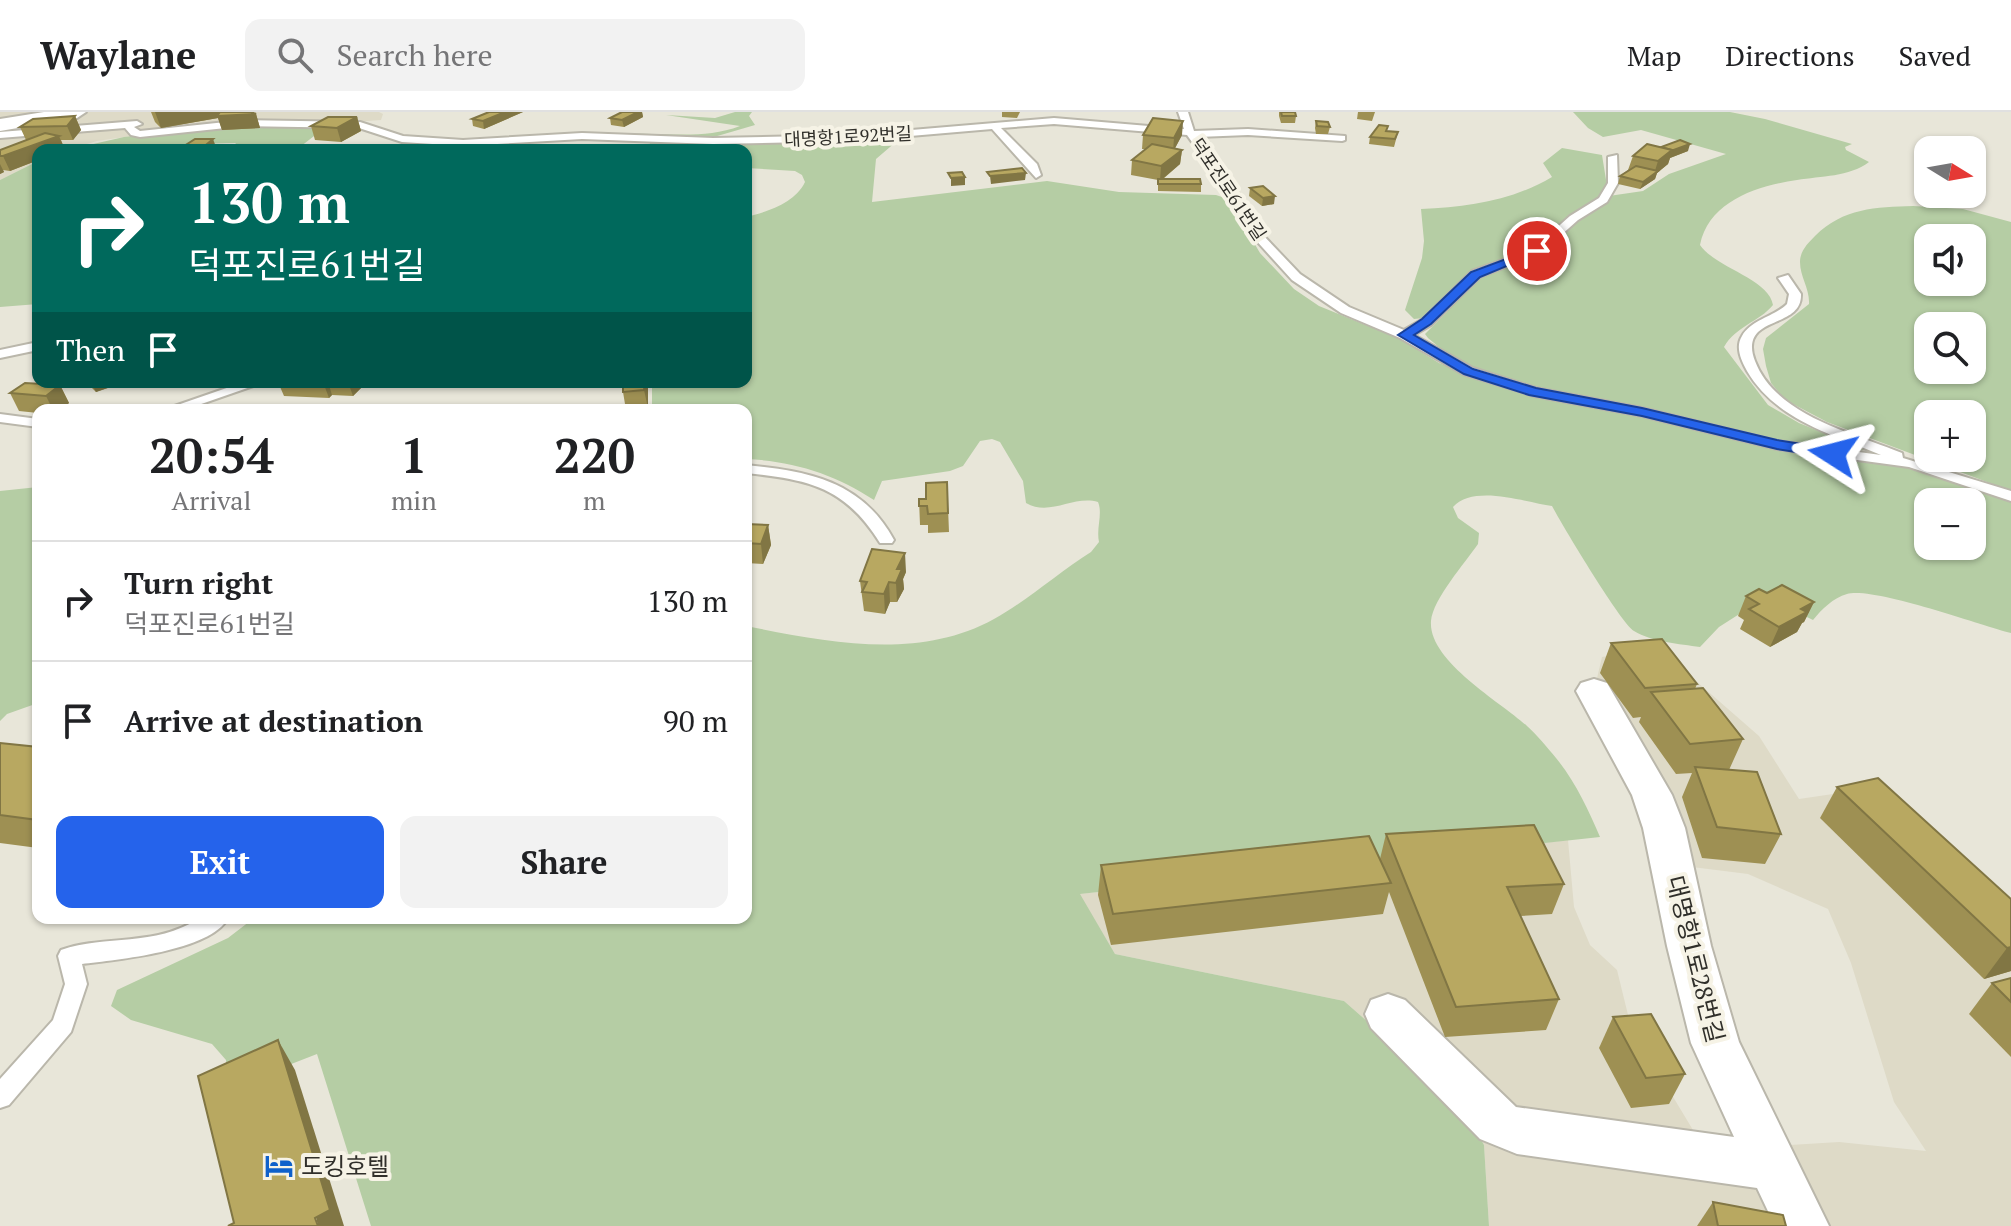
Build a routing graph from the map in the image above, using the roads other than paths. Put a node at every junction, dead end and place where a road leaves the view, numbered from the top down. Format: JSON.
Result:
{"nodes":[{"id":1,"x":77,"y":112,"type":"edge"},
{"id":2,"x":1183,"y":112,"type":"edge"},
{"id":3,"x":155,"y":120,"type":"dead end"},
{"id":4,"x":956,"y":120,"type":"dead end"},
{"id":5,"x":992,"y":124,"type":"junction"},
{"id":6,"x":128,"y":126,"type":"junction"},
{"id":7,"x":967,"y":127,"type":"junction"},
{"id":8,"x":5,"y":132,"type":"edge"},
{"id":9,"x":1192,"y":133,"type":"junction"},
{"id":10,"x":1342,"y":138,"type":"dead end"},
{"id":11,"x":1613,"y":157,"type":"dead end"},
{"id":12,"x":1036,"y":175,"type":"dead end"},
{"id":13,"x":1784,"y":278,"type":"dead end"},
{"id":14,"x":1405,"y":335,"type":"junction"},
{"id":15,"x":32,"y":347,"type":"edge"},
{"id":16,"x":0,"y":354,"type":"edge"},
{"id":17,"x":239,"y":388,"type":"edge"},
{"id":18,"x":189,"y":404,"type":"edge"},
{"id":19,"x":0,"y":418,"type":"edge"},
{"id":20,"x":32,"y":422,"type":"edge"},
{"id":21,"x":1911,"y":463,"type":"junction"},
{"id":22,"x":752,"y":470,"type":"edge"},
{"id":23,"x":2011,"y":496,"type":"edge"},
{"id":24,"x":886,"y":540,"type":"dead end"},
{"id":25,"x":1594,"y":691,"type":"dead end"},
{"id":26,"x":206,"y":924,"type":"edge"},
{"id":27,"x":1388,"y":1014,"type":"dead end"},
{"id":28,"x":0,"y":1097,"type":"edge"},
{"id":29,"x":1772,"y":1166,"type":"junction"},
{"id":30,"x":1802,"y":1226,"type":"edge"}],
"edges":[{"from":1,"to":8,"type":"street"},
{"from":2,"to":9,"type":"lane","name":"덕포진로61번길"},
{"from":3,"to":6,"type":"lane","name":"대명항1로92번길"},
{"from":4,"to":7,"type":"lane"},
{"from":5,"to":7,"type":"lane","name":"대명항1로92번길"},
{"from":5,"to":9,"type":"lane","name":"대명항1로92번길"},
{"from":5,"to":12,"type":"lane"},
{"from":6,"to":7,"type":"lane","name":"대명항1로92번길"},
{"from":6,"to":8,"type":"lane","name":"대명항1로92번길"},
{"from":9,"to":10,"type":"lane","name":"대명항1로92번길"},
{"from":9,"to":14,"type":"lane","name":"덕포진로61번길"},
{"from":11,"to":14,"type":"lane"},
{"from":13,"to":21,"type":"lane"},
{"from":14,"to":21,"type":"lane","name":"덕포진로61번길"},
{"from":15,"to":16,"type":"lane"},
{"from":17,"to":18,"type":"lane"},
{"from":19,"to":20,"type":"lane"},
{"from":21,"to":23,"type":"lane","name":"덕포진로61번길"},
{"from":22,"to":24,"type":"lane"},
{"from":25,"to":29,"type":"street","name":"대명항1로28번길"},
{"from":26,"to":28,"type":"lane"},
{"from":27,"to":29,"type":"street"},
{"from":29,"to":30,"type":"street","name":"대명항1로28번길"}]}
